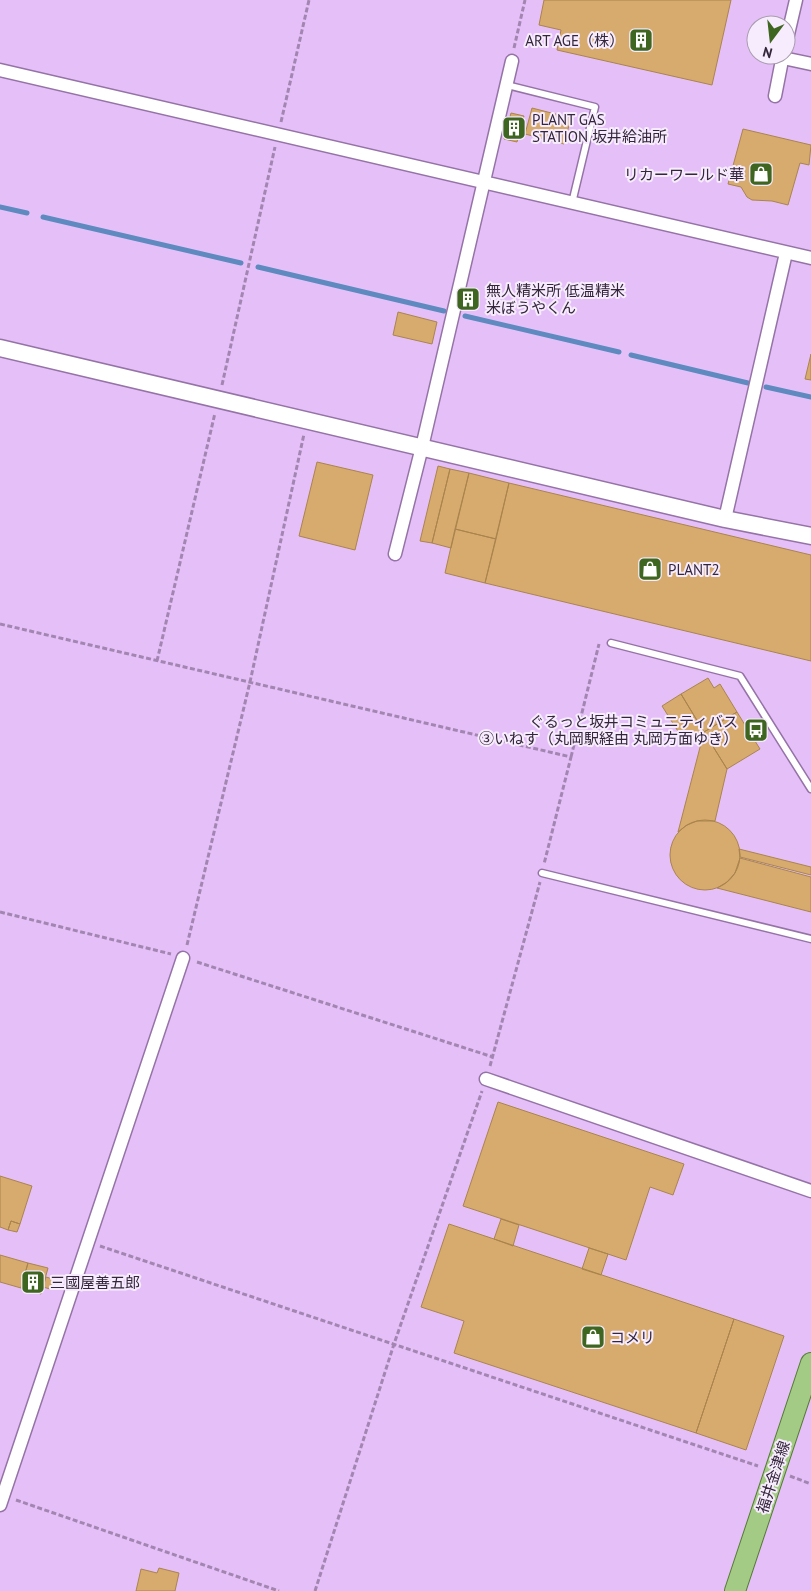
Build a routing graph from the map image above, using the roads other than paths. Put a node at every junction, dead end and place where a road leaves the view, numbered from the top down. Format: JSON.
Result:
{"nodes":[{"id":1,"x":796,"y":0,"type":"edge"},
{"id":2,"x":793,"y":15,"type":"edge"},
{"id":3,"x":512,"y":60,"type":"road end"},
{"id":4,"x":796,"y":60,"type":"edge"},
{"id":5,"x":811,"y":64,"type":"edge"},
{"id":6,"x":781,"y":65,"type":"edge"},
{"id":7,"x":0,"y":70,"type":"edge"},
{"id":8,"x":507,"y":85,"type":"junction"},
{"id":9,"x":775,"y":96,"type":"dead end"},
{"id":10,"x":484,"y":181,"type":"junction"},
{"id":11,"x":572,"y":203,"type":"junction"},
{"id":12,"x":786,"y":252,"type":"junction"},
{"id":13,"x":811,"y":258,"type":"edge"},
{"id":14,"x":0,"y":348,"type":"edge"},
{"id":15,"x":422,"y":447,"type":"junction"},
{"id":16,"x":725,"y":519,"type":"junction"},
{"id":17,"x":811,"y":536,"type":"edge"},
{"id":18,"x":395,"y":554,"type":"dead end"},
{"id":19,"x":611,"y":642,"type":"dead end"},
{"id":20,"x":811,"y":789,"type":"edge"},
{"id":21,"x":542,"y":873,"type":"road end"},
{"id":22,"x":811,"y":939,"type":"edge"},
{"id":23,"x":184,"y":958,"type":"road end"},
{"id":24,"x":486,"y":1079,"type":"road end"},
{"id":25,"x":811,"y":1191,"type":"edge"},
{"id":26,"x":811,"y":1363,"type":"edge"},
{"id":27,"x":2,"y":1501,"type":"edge"},
{"id":28,"x":735,"y":1591,"type":"edge"}],
"edges":[{"from":1,"to":2,"type":"street"},
{"from":3,"to":8,"type":"street"},
{"from":4,"to":5,"type":"street"},
{"from":6,"to":9,"type":"street"},
{"from":7,"to":10,"type":"street"},
{"from":8,"to":10,"type":"street"},
{"from":8,"to":11,"type":"lane"},
{"from":10,"to":11,"type":"street"},
{"from":10,"to":15,"type":"street"},
{"from":11,"to":12,"type":"street"},
{"from":12,"to":13,"type":"street"},
{"from":12,"to":16,"type":"street"},
{"from":14,"to":15,"type":"street"},
{"from":15,"to":16,"type":"street"},
{"from":15,"to":18,"type":"street"},
{"from":16,"to":17,"type":"street"},
{"from":19,"to":20,"type":"lane"},
{"from":21,"to":22,"type":"lane"},
{"from":23,"to":27,"type":"street"},
{"from":24,"to":25,"type":"street"},
{"from":26,"to":28,"type":"main road","name":"福井金津線"}]}
